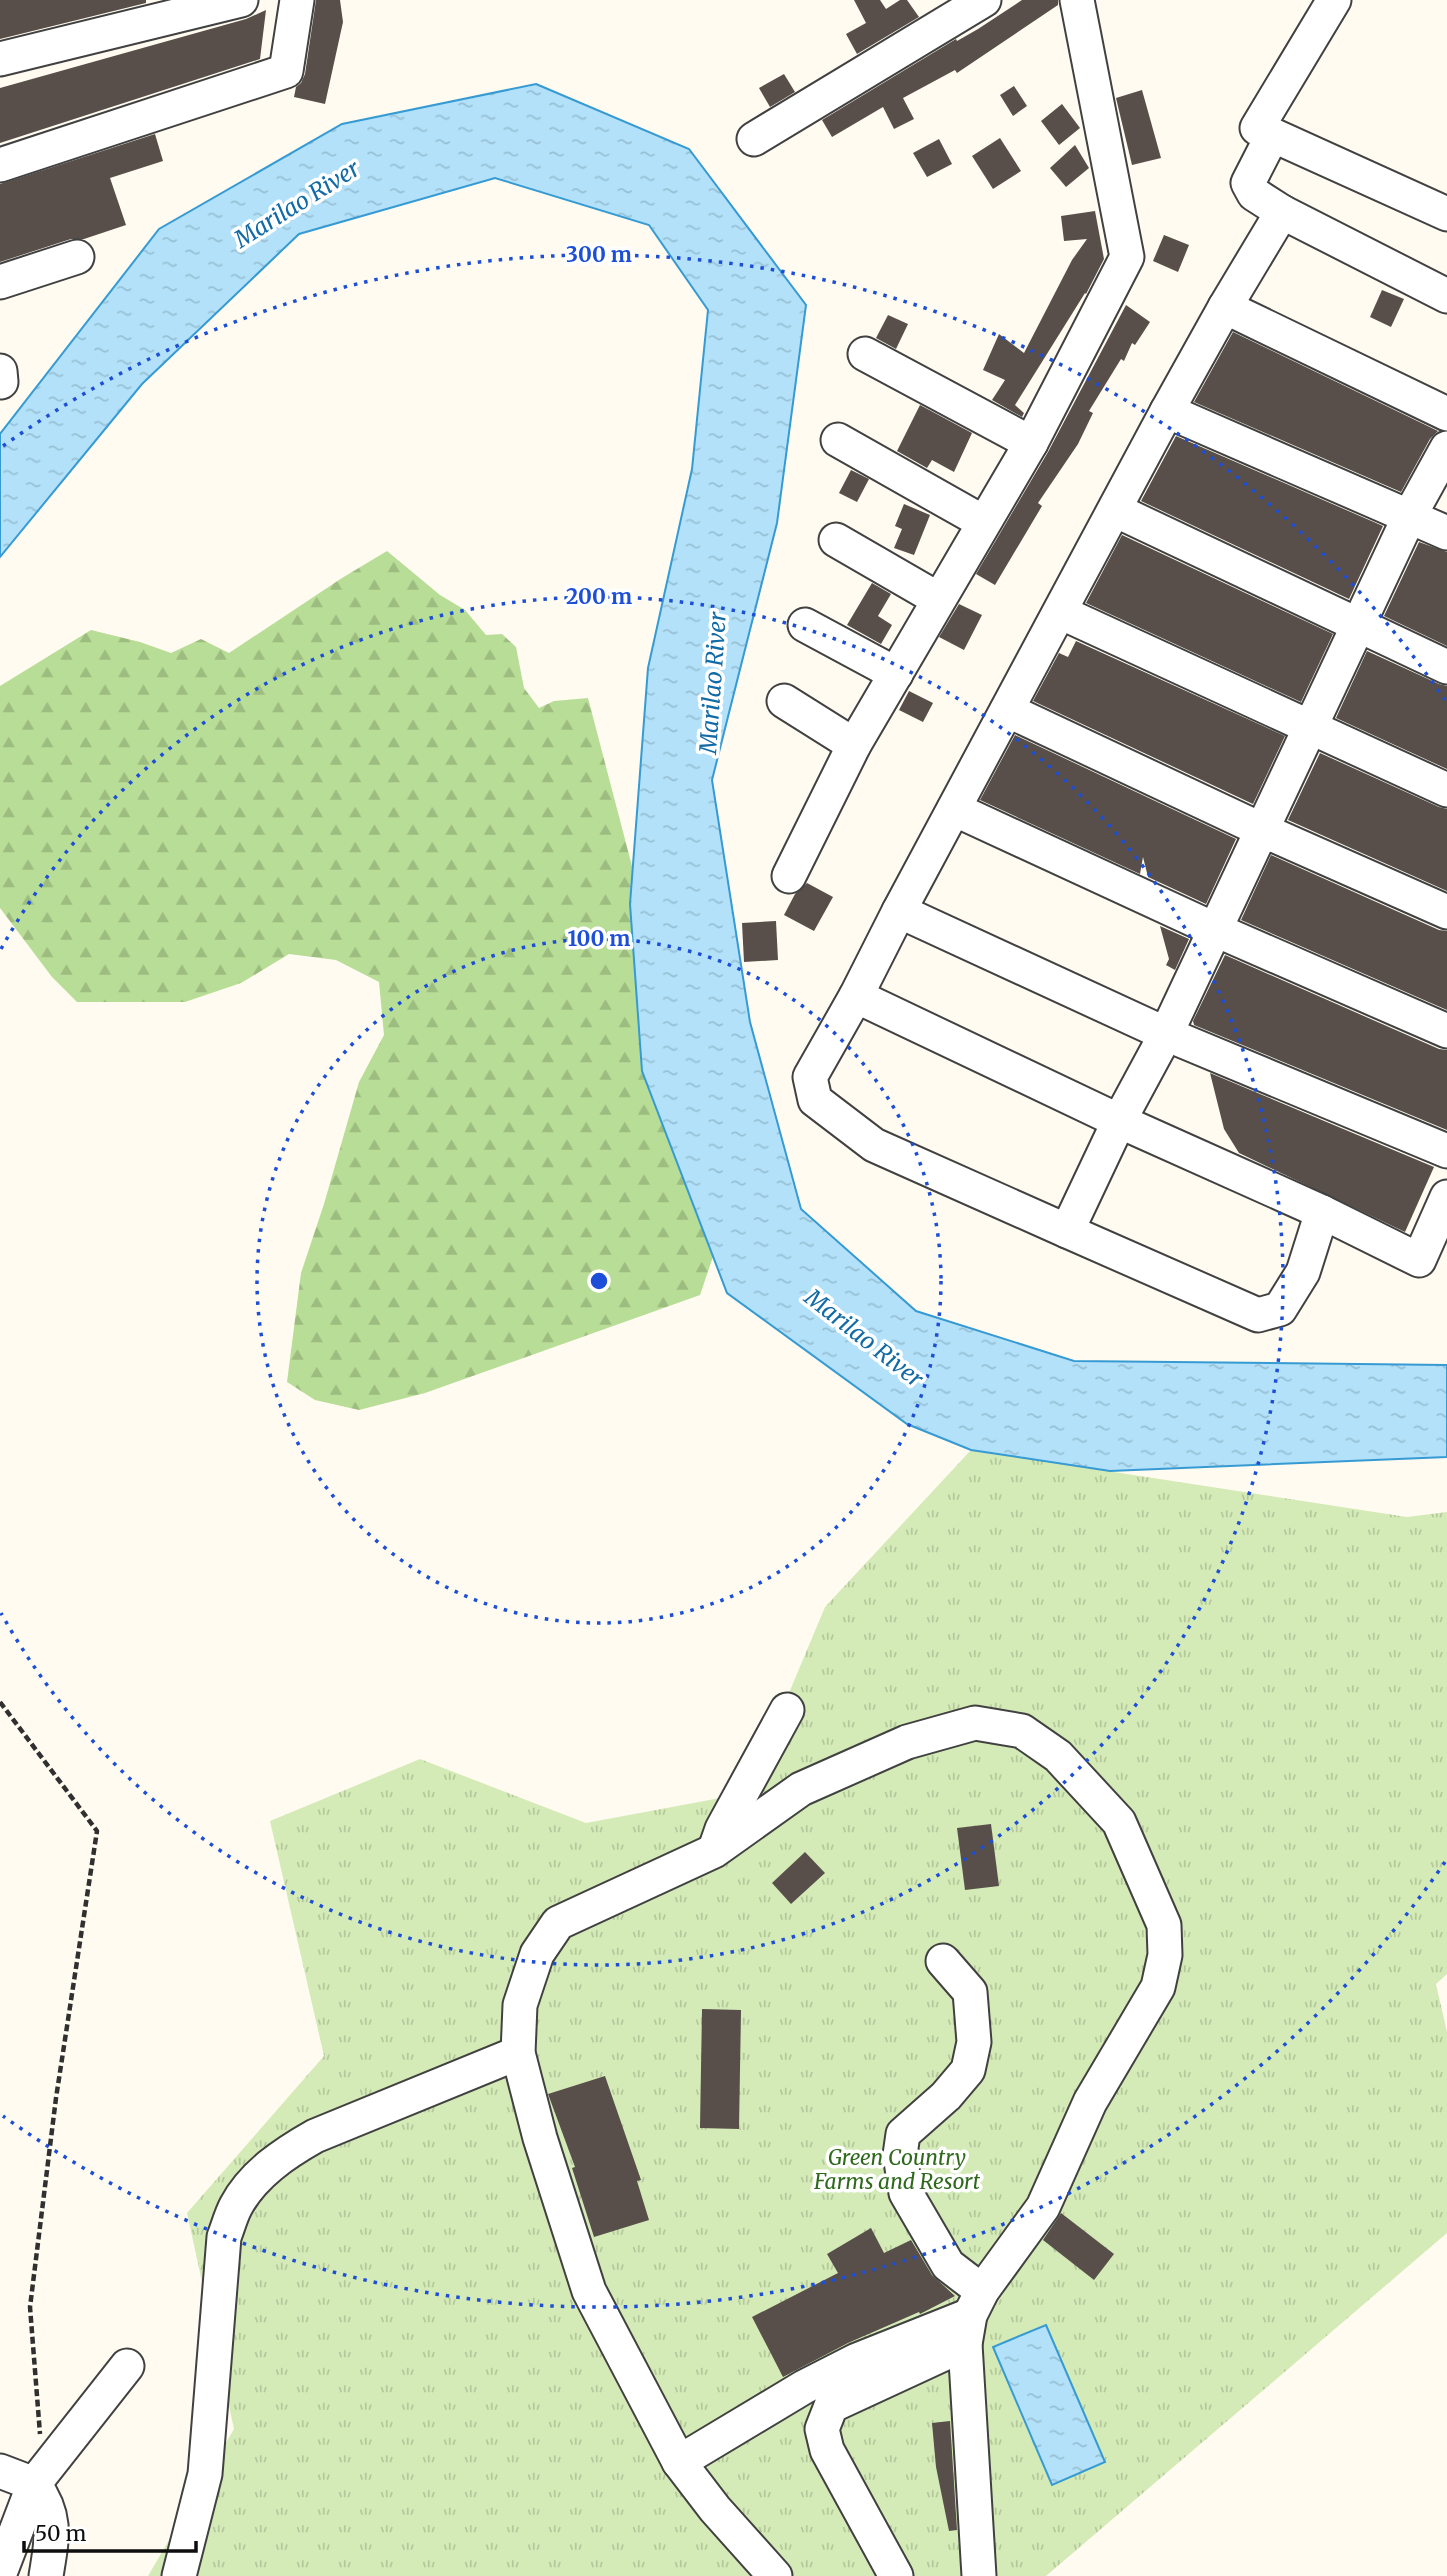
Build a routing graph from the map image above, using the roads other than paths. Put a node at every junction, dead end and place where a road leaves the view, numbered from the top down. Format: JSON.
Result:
{"nodes":[{"id":1,"x":241,"y":0,"type":"edge"},
{"id":2,"x":297,"y":0,"type":"edge"},
{"id":3,"x":984,"y":0,"type":"edge"},
{"id":4,"x":1077,"y":0,"type":"edge"},
{"id":5,"x":1334,"y":0,"type":"edge"},
{"id":6,"x":0,"y":59,"type":"edge"},
{"id":7,"x":1272,"y":136,"type":"junction"},
{"id":8,"x":754,"y":139,"type":"dead end"},
{"id":9,"x":0,"y":165,"type":"edge"},
{"id":10,"x":1282,"y":212,"type":"junction"},
{"id":11,"x":1447,"y":214,"type":"edge"},
{"id":12,"x":77,"y":257,"type":"dead end"},
{"id":13,"x":0,"y":282,"type":"edge"},
{"id":14,"x":1447,"y":296,"type":"edge"},
{"id":15,"x":1225,"y":307,"type":"junction"},
{"id":16,"x":866,"y":355,"type":"dead end"},
{"id":17,"x":1167,"y":411,"type":"junction"},
{"id":18,"x":1447,"y":414,"type":"edge"},
{"id":19,"x":838,"y":440,"type":"dead end"},
{"id":20,"x":1031,"y":443,"type":"junction"},
{"id":21,"x":1447,"y":448,"type":"edge"},
{"id":22,"x":1115,"y":510,"type":"junction"},
{"id":23,"x":1410,"y":515,"type":"junction"},
{"id":24,"x":983,"y":522,"type":"junction"},
{"id":25,"x":1447,"y":533,"type":"edge"},
{"id":26,"x":836,"y":540,"type":"dead end"},
{"id":27,"x":938,"y":599,"type":"junction"},
{"id":28,"x":1060,"y":612,"type":"junction"},
{"id":29,"x":805,"y":625,"type":"dead end"},
{"id":30,"x":1358,"y":625,"type":"junction"},
{"id":31,"x":1447,"y":667,"type":"edge"},
{"id":32,"x":896,"y":674,"type":"junction"},
{"id":33,"x":784,"y":701,"type":"dead end"},
{"id":34,"x":1007,"y":710,"type":"junction"},
{"id":35,"x":1310,"y":728,"type":"junction"},
{"id":36,"x":854,"y":745,"type":"junction"},
{"id":37,"x":1447,"y":790,"type":"edge"},
{"id":38,"x":954,"y":809,"type":"junction"},
{"id":39,"x":1262,"y":830,"type":"junction"},
{"id":40,"x":789,"y":876,"type":"dead end"},
{"id":41,"x":899,"y":911,"type":"junction"},
{"id":42,"x":1447,"y":912,"type":"edge"},
{"id":43,"x":1216,"y":930,"type":"junction"},
{"id":44,"x":856,"y":996,"type":"junction"},
{"id":45,"x":1447,"y":1031,"type":"edge"},
{"id":46,"x":1166,"y":1034,"type":"junction"},
{"id":47,"x":1119,"y":1121,"type":"junction"},
{"id":48,"x":1447,"y":1151,"type":"edge"},
{"id":49,"x":1447,"y":1197,"type":"edge"},
{"id":50,"x":1322,"y":1212,"type":"junction"},
{"id":51,"x":1067,"y":1231,"type":"junction"},
{"id":52,"x":787,"y":1710,"type":"dead end"},
{"id":53,"x":714,"y":1851,"type":"junction"},
{"id":54,"x":943,"y":1961,"type":"dead end"},
{"id":55,"x":518,"y":2053,"type":"junction"},
{"id":56,"x":972,"y":2317,"type":"junction"},
{"id":57,"x":127,"y":2366,"type":"dead end"},
{"id":58,"x":679,"y":2462,"type":"junction"},
{"id":59,"x":0,"y":2470,"type":"edge"},
{"id":60,"x":39,"y":2478,"type":"junction"},
{"id":61,"x":0,"y":2573,"type":"edge"},
{"id":62,"x":46,"y":2576,"type":"edge"},
{"id":63,"x":179,"y":2576,"type":"edge"},
{"id":64,"x":775,"y":2576,"type":"edge"},
{"id":65,"x":896,"y":2576,"type":"edge"},
{"id":66,"x":979,"y":2576,"type":"edge"}],
"edges":[{"from":1,"to":6,"type":"street"},
{"from":2,"to":9,"type":"street"},
{"from":3,"to":8,"type":"street"},
{"from":4,"to":20,"type":"street"},
{"from":5,"to":7,"type":"street"},
{"from":7,"to":10,"type":"street"},
{"from":7,"to":11,"type":"street"},
{"from":10,"to":14,"type":"street"},
{"from":10,"to":15,"type":"street"},
{"from":12,"to":13,"type":"street"},
{"from":15,"to":17,"type":"street"},
{"from":15,"to":18,"type":"street"},
{"from":16,"to":20,"type":"street"},
{"from":17,"to":22,"type":"street"},
{"from":17,"to":23,"type":"street"},
{"from":19,"to":24,"type":"street"},
{"from":20,"to":24,"type":"street"},
{"from":21,"to":23,"type":"street"},
{"from":22,"to":28,"type":"street"},
{"from":22,"to":30,"type":"street"},
{"from":23,"to":25,"type":"street"},
{"from":23,"to":30,"type":"street"},
{"from":24,"to":27,"type":"street"},
{"from":26,"to":27,"type":"street"},
{"from":27,"to":32,"type":"street"},
{"from":28,"to":34,"type":"street"},
{"from":28,"to":35,"type":"street"},
{"from":29,"to":32,"type":"street"},
{"from":30,"to":31,"type":"street"},
{"from":30,"to":35,"type":"street"},
{"from":32,"to":36,"type":"street"},
{"from":33,"to":36,"type":"street"},
{"from":34,"to":38,"type":"street"},
{"from":34,"to":39,"type":"street"},
{"from":35,"to":37,"type":"street"},
{"from":35,"to":39,"type":"street"},
{"from":36,"to":40,"type":"street"},
{"from":38,"to":41,"type":"street"},
{"from":38,"to":43,"type":"street"},
{"from":39,"to":42,"type":"street"},
{"from":39,"to":43,"type":"street"},
{"from":41,"to":44,"type":"street"},
{"from":41,"to":46,"type":"street"},
{"from":43,"to":45,"type":"street"},
{"from":43,"to":46,"type":"street"},
{"from":44,"to":47,"type":"street"},
{"from":44,"to":51,"type":"street"},
{"from":46,"to":47,"type":"street"},
{"from":46,"to":48,"type":"street"},
{"from":47,"to":50,"type":"street"},
{"from":47,"to":51,"type":"street"},
{"from":49,"to":50,"type":"street"},
{"from":50,"to":51,"type":"street"},
{"from":52,"to":53,"type":"street"},
{"from":53,"to":55,"type":"street"},
{"from":53,"to":56,"type":"street"},
{"from":54,"to":56,"type":"street"},
{"from":55,"to":58,"type":"street"},
{"from":55,"to":63,"type":"street"},
{"from":56,"to":58,"type":"street"},
{"from":56,"to":65,"type":"street"},
{"from":56,"to":66,"type":"street"},
{"from":57,"to":60,"type":"street"},
{"from":58,"to":64,"type":"street"},
{"from":59,"to":60,"type":"street"},
{"from":60,"to":61,"type":"street"},
{"from":60,"to":62,"type":"street"}]}
